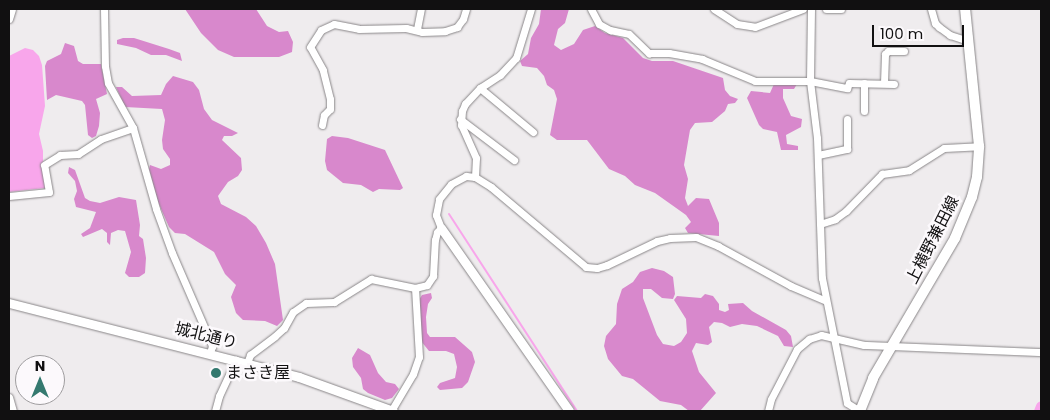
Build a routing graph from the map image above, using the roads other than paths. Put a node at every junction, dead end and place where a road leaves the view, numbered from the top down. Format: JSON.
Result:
{"nodes":[{"id":1,"x":12,"y":9,"type":"edge"},
{"id":2,"x":104,"y":9,"type":"edge"},
{"id":3,"x":421,"y":9,"type":"edge"},
{"id":4,"x":466,"y":9,"type":"edge"},
{"id":5,"x":531,"y":9,"type":"edge"},
{"id":6,"x":591,"y":9,"type":"edge"},
{"id":7,"x":714,"y":9,"type":"edge"},
{"id":8,"x":803,"y":9,"type":"edge"},
{"id":9,"x":811,"y":9,"type":"edge"},
{"id":10,"x":826,"y":9,"type":"edge"},
{"id":11,"x":841,"y":9,"type":"edge"},
{"id":12,"x":931,"y":9,"type":"edge"},
{"id":13,"x":965,"y":9,"type":"edge"},
{"id":14,"x":9,"y":19,"type":"edge"},
{"id":15,"x":417,"y":29,"type":"junction"},
{"id":16,"x":968,"y":41,"type":"junction"},
{"id":17,"x":904,"y":51,"type":"dead end"},
{"id":18,"x":810,"y":80,"type":"junction"},
{"id":19,"x":864,"y":83,"type":"junction"},
{"id":20,"x":884,"y":83,"type":"junction"},
{"id":21,"x":894,"y":84,"type":"dead end"},
{"id":22,"x":480,"y":88,"type":"junction"},
{"id":23,"x":864,"y":111,"type":"dead end"},
{"id":24,"x":460,"y":119,"type":"junction"},
{"id":25,"x":847,"y":119,"type":"dead end"},
{"id":26,"x":322,"y":125,"type":"dead end"},
{"id":27,"x":133,"y":128,"type":"junction"},
{"id":28,"x":534,"y":132,"type":"dead end"},
{"id":29,"x":979,"y":146,"type":"junction"},
{"id":30,"x":818,"y":154,"type":"junction"},
{"id":31,"x":514,"y":160,"type":"dead end"},
{"id":32,"x":476,"y":177,"type":"junction"},
{"id":33,"x":9,"y":196,"type":"edge"},
{"id":34,"x":820,"y":224,"type":"junction"},
{"id":35,"x":441,"y":228,"type":"junction"},
{"id":36,"x":415,"y":288,"type":"junction"},
{"id":37,"x":826,"y":301,"type":"junction"},
{"id":38,"x":9,"y":303,"type":"edge"},
{"id":39,"x":832,"y":336,"type":"junction"},
{"id":40,"x":891,"y":345,"type":"junction"},
{"id":41,"x":1041,"y":352,"type":"edge"},
{"id":42,"x":210,"y":353,"type":"junction"},
{"id":43,"x":236,"y":360,"type":"junction"},
{"id":44,"x":247,"y":362,"type":"junction"},
{"id":45,"x":9,"y":397,"type":"edge"},
{"id":46,"x":13,"y":411,"type":"edge"},
{"id":47,"x":215,"y":411,"type":"edge"},
{"id":48,"x":392,"y":411,"type":"edge"},
{"id":49,"x":569,"y":411,"type":"edge"},
{"id":50,"x":768,"y":411,"type":"edge"},
{"id":51,"x":860,"y":411,"type":"edge"}],
"edges":[{"from":1,"to":14,"type":"street"},
{"from":2,"to":27,"type":"street"},
{"from":3,"to":15,"type":"street"},
{"from":4,"to":15,"type":"street"},
{"from":5,"to":22,"type":"street"},
{"from":6,"to":18,"type":"street"},
{"from":7,"to":8,"type":"street"},
{"from":9,"to":18,"type":"street"},
{"from":10,"to":11,"type":"street"},
{"from":12,"to":16,"type":"street"},
{"from":13,"to":16,"type":"main road","name":"上横野兼田線"},
{"from":15,"to":26,"type":"street"},
{"from":16,"to":29,"type":"main road","name":"上横野兼田線"},
{"from":17,"to":20,"type":"street"},
{"from":18,"to":19,"type":"street"},
{"from":18,"to":30,"type":"street"},
{"from":19,"to":20,"type":"street"},
{"from":19,"to":23,"type":"street"},
{"from":20,"to":21,"type":"street"},
{"from":22,"to":24,"type":"street"},
{"from":22,"to":28,"type":"street"},
{"from":24,"to":31,"type":"street"},
{"from":24,"to":32,"type":"street"},
{"from":25,"to":30,"type":"street"},
{"from":27,"to":33,"type":"street"},
{"from":27,"to":42,"type":"street"},
{"from":29,"to":34,"type":"street"},
{"from":29,"to":40,"type":"main road","name":"上横野兼田線"},
{"from":30,"to":34,"type":"street"},
{"from":32,"to":35,"type":"street"},
{"from":32,"to":37,"type":"street"},
{"from":34,"to":37,"type":"street"},
{"from":35,"to":36,"type":"street"},
{"from":35,"to":49,"type":"street"},
{"from":36,"to":44,"type":"street"},
{"from":36,"to":48,"type":"street"},
{"from":37,"to":39,"type":"street"},
{"from":38,"to":42,"type":"street","name":"城北通り"},
{"from":39,"to":40,"type":"street"},
{"from":39,"to":50,"type":"street"},
{"from":39,"to":51,"type":"street"},
{"from":40,"to":41,"type":"street"},
{"from":40,"to":51,"type":"main road","name":"上横野兼田線"},
{"from":42,"to":43,"type":"street","name":"城北通り"},
{"from":43,"to":44,"type":"street","name":"城北通り"},
{"from":43,"to":47,"type":"street"},
{"from":44,"to":48,"type":"street","name":"城北通り"},
{"from":45,"to":46,"type":"street"}]}
